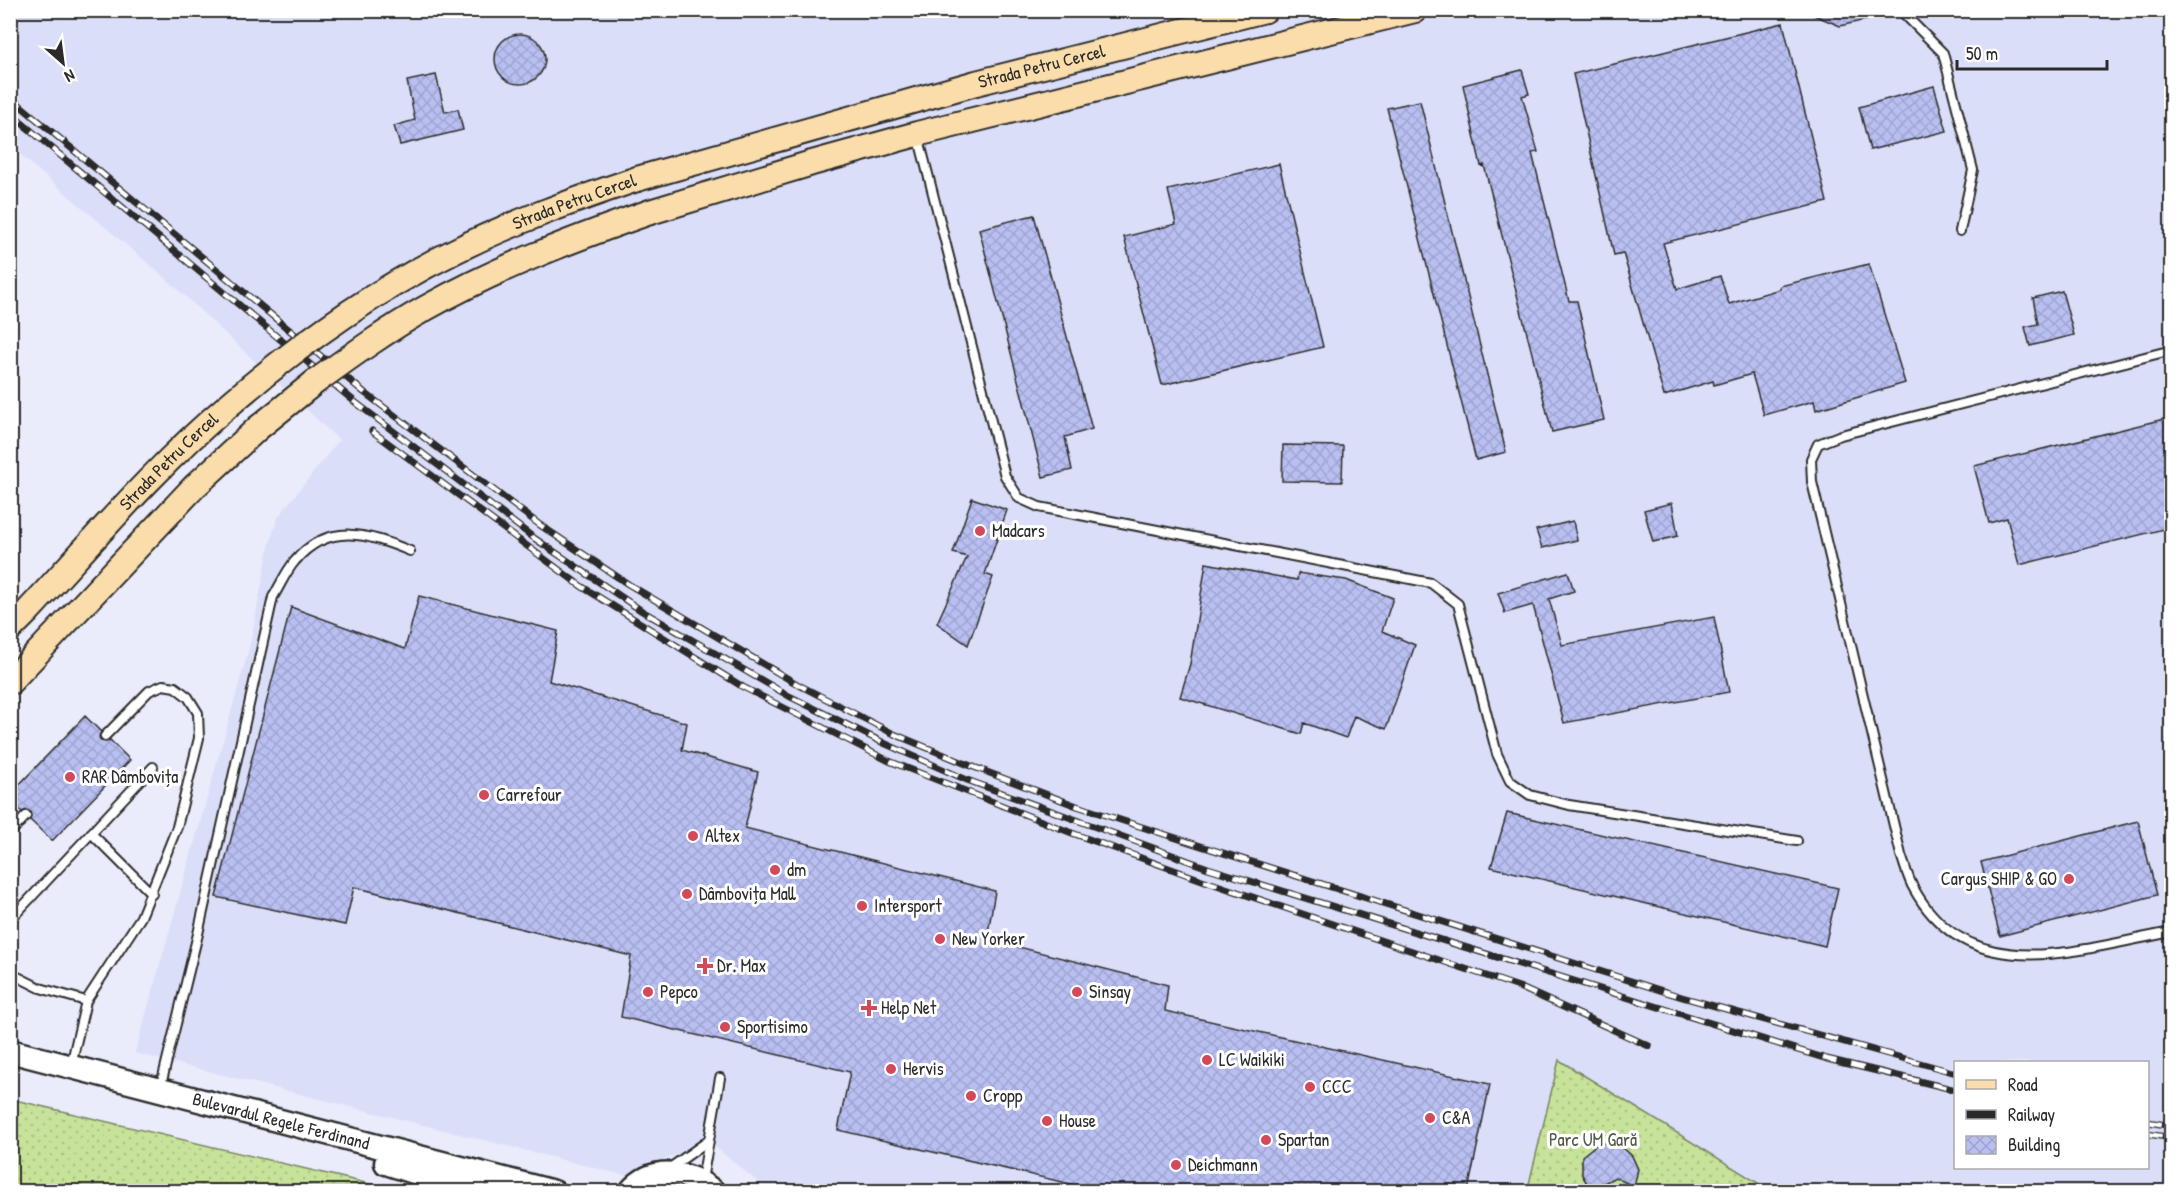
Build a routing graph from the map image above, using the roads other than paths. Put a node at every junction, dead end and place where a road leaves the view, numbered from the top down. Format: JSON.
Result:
{"nodes":[{"id":1,"x":1265,"y":10,"type":"edge"},
{"id":2,"x":1900,"y":10,"type":"edge"},
{"id":3,"x":1412,"y":11,"type":"edge"},
{"id":4,"x":918,"y":134,"type":"junction"},
{"id":5,"x":1960,"y":231,"type":"dead end"},
{"id":6,"x":2172,"y":350,"type":"edge"},
{"id":7,"x":410,"y":551,"type":"dead end"},
{"id":8,"x":19,"y":620,"type":"edge"},
{"id":9,"x":10,"y":682,"type":"edge"},
{"id":10,"x":105,"y":736,"type":"dead end"},
{"id":11,"x":153,"y":767,"type":"dead end"},
{"id":12,"x":26,"y":816,"type":"dead end"},
{"id":13,"x":10,"y":833,"type":"edge"},
{"id":14,"x":91,"y":833,"type":"junction"},
{"id":15,"x":1797,"y":841,"type":"dead end"},
{"id":16,"x":152,"y":894,"type":"junction"},
{"id":17,"x":10,"y":920,"type":"edge"},
{"id":18,"x":2166,"y":933,"type":"dead end"},
{"id":19,"x":10,"y":973,"type":"edge"},
{"id":20,"x":86,"y":1001,"type":"junction"},
{"id":21,"x":10,"y":1052,"type":"edge"},
{"id":22,"x":10,"y":1066,"type":"edge"},
{"id":23,"x":70,"y":1066,"type":"junction"},
{"id":24,"x":720,"y":1078,"type":"dead end"},
{"id":25,"x":160,"y":1089,"type":"junction"},
{"id":26,"x":708,"y":1141,"type":"junction"},
{"id":27,"x":659,"y":1174,"type":"junction"},
{"id":28,"x":708,"y":1186,"type":"edge"},
{"id":29,"x":628,"y":1190,"type":"edge"},
{"id":30,"x":476,"y":1191,"type":"edge"},
{"id":31,"x":554,"y":1191,"type":"edge"}],
"edges":[{"from":1,"to":8,"type":"main road","name":"Strada Petru Cercel","bridge":true},
{"from":2,"to":5,"type":"lane"},
{"from":3,"to":4,"type":"main road","name":"Strada Petru Cercel"},
{"from":4,"to":9,"type":"main road","name":"Strada Petru Cercel","bridge":true},
{"from":4,"to":15,"type":"lane"},
{"from":6,"to":18,"type":"lane"},
{"from":7,"to":25,"type":"lane"},
{"from":10,"to":16,"type":"lane"},
{"from":11,"to":14,"type":"lane"},
{"from":12,"to":13,"type":"lane"},
{"from":14,"to":16,"type":"lane"},
{"from":14,"to":17,"type":"lane"},
{"from":16,"to":20,"type":"lane"},
{"from":19,"to":20,"type":"lane"},
{"from":20,"to":23,"type":"lane"},
{"from":21,"to":23,"type":"main road","name":"Bulevardul Regele Ferdinand"},
{"from":22,"to":30,"type":"main road","name":"Bulevardul Regele Ferdinand"},
{"from":23,"to":25,"type":"main road","name":"Bulevardul Regele Ferdinand"},
{"from":24,"to":26,"type":"lane"},
{"from":25,"to":31,"type":"main road","name":"Bulevardul Regele Ferdinand"},
{"from":26,"to":27,"type":"lane"},
{"from":26,"to":28,"type":"lane"},
{"from":27,"to":28,"type":"main road"},
{"from":27,"to":29,"type":"main road"}]}
